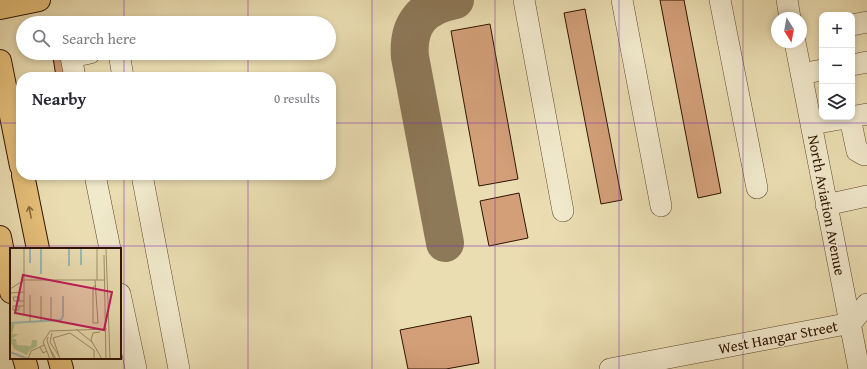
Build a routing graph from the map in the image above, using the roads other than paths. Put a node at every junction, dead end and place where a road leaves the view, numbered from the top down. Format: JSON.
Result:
{"nodes":[{"id":1,"x":39,"y":0,"type":"edge"},
{"id":2,"x":524,"y":0,"type":"edge"},
{"id":3,"x":622,"y":0,"type":"edge"},
{"id":4,"x":720,"y":0,"type":"edge"},
{"id":5,"x":787,"y":0,"type":"edge"},
{"id":6,"x":0,"y":8,"type":"edge"},
{"id":7,"x":789,"y":12,"type":"edge"},
{"id":8,"x":867,"y":22,"type":"edge"},
{"id":9,"x":855,"y":24,"type":"edge"},
{"id":10,"x":796,"y":48,"type":"edge"},
{"id":11,"x":72,"y":60,"type":"edge"},
{"id":12,"x":120,"y":60,"type":"edge"},
{"id":13,"x":0,"y":61,"type":"edge"},
{"id":14,"x":867,"y":62,"type":"edge"},
{"id":15,"x":855,"y":64,"type":"edge"},
{"id":16,"x":819,"y":71,"type":"edge"},
{"id":17,"x":74,"y":72,"type":"edge"},
{"id":18,"x":122,"y":72,"type":"edge"},
{"id":19,"x":801,"y":74,"type":"junction"},
{"id":20,"x":858,"y":116,"type":"edge"},
{"id":21,"x":812,"y":124,"type":"junction"},
{"id":22,"x":16,"y":141,"type":"edge"},
{"id":23,"x":867,"y":154,"type":"edge"},
{"id":24,"x":24,"y":180,"type":"edge"},
{"id":25,"x":96,"y":180,"type":"edge"},
{"id":26,"x":143,"y":180,"type":"edge"},
{"id":27,"x":758,"y":188,"type":"dead end"},
{"id":28,"x":867,"y":196,"type":"edge"},
{"id":29,"x":826,"y":205,"type":"junction"},
{"id":30,"x":662,"y":206,"type":"dead end"},
{"id":31,"x":563,"y":211,"type":"dead end"},
{"id":32,"x":0,"y":237,"type":"edge"},
{"id":33,"x":38,"y":248,"type":"edge"},
{"id":34,"x":110,"y":248,"type":"edge"},
{"id":35,"x":10,"y":287,"type":"edge"},
{"id":36,"x":121,"y":299,"type":"edge"},
{"id":37,"x":867,"y":304,"type":"edge"},
{"id":38,"x":851,"y":324,"type":"junction"},
{"id":39,"x":24,"y":359,"type":"edge"},
{"id":40,"x":60,"y":359,"type":"edge"},
{"id":41,"x":27,"y":369,"type":"edge"},
{"id":42,"x":62,"y":369,"type":"edge"},
{"id":43,"x":136,"y":369,"type":"edge"},
{"id":44,"x":179,"y":369,"type":"edge"},
{"id":45,"x":610,"y":369,"type":"edge"},
{"id":46,"x":859,"y":369,"type":"edge"}],
"edges":[{"from":1,"to":6,"type":"main road"},
{"from":2,"to":31,"type":"street"},
{"from":3,"to":30,"type":"street"},
{"from":4,"to":27,"type":"street"},
{"from":5,"to":7,"type":"street"},
{"from":8,"to":9,"type":"street"},
{"from":10,"to":19,"type":"street","name":"North Aviation Avenue"},
{"from":11,"to":17,"type":"street"},
{"from":12,"to":18,"type":"street"},
{"from":13,"to":22,"type":"main road"},
{"from":14,"to":15,"type":"street"},
{"from":16,"to":19,"type":"street"},
{"from":19,"to":21,"type":"street","name":"North Aviation Avenue"},
{"from":20,"to":21,"type":"street"},
{"from":20,"to":23,"type":"street"},
{"from":21,"to":29,"type":"street","name":"North Aviation Avenue"},
{"from":33,"to":24,"type":"main road","one_way":true},
{"from":25,"to":34,"type":"street"},
{"from":26,"to":44,"type":"street"},
{"from":28,"to":29,"type":"street"},
{"from":29,"to":38,"type":"street","name":"North Aviation Avenue"},
{"from":32,"to":35,"type":"main road"},
{"from":36,"to":43,"type":"street"},
{"from":37,"to":38,"type":"street"},
{"from":38,"to":45,"type":"street","name":"West Hangar Street"},
{"from":38,"to":46,"type":"street","name":"North Aviation Avenue"},
{"from":39,"to":41,"type":"main road"},
{"from":40,"to":42,"type":"main road"}]}
